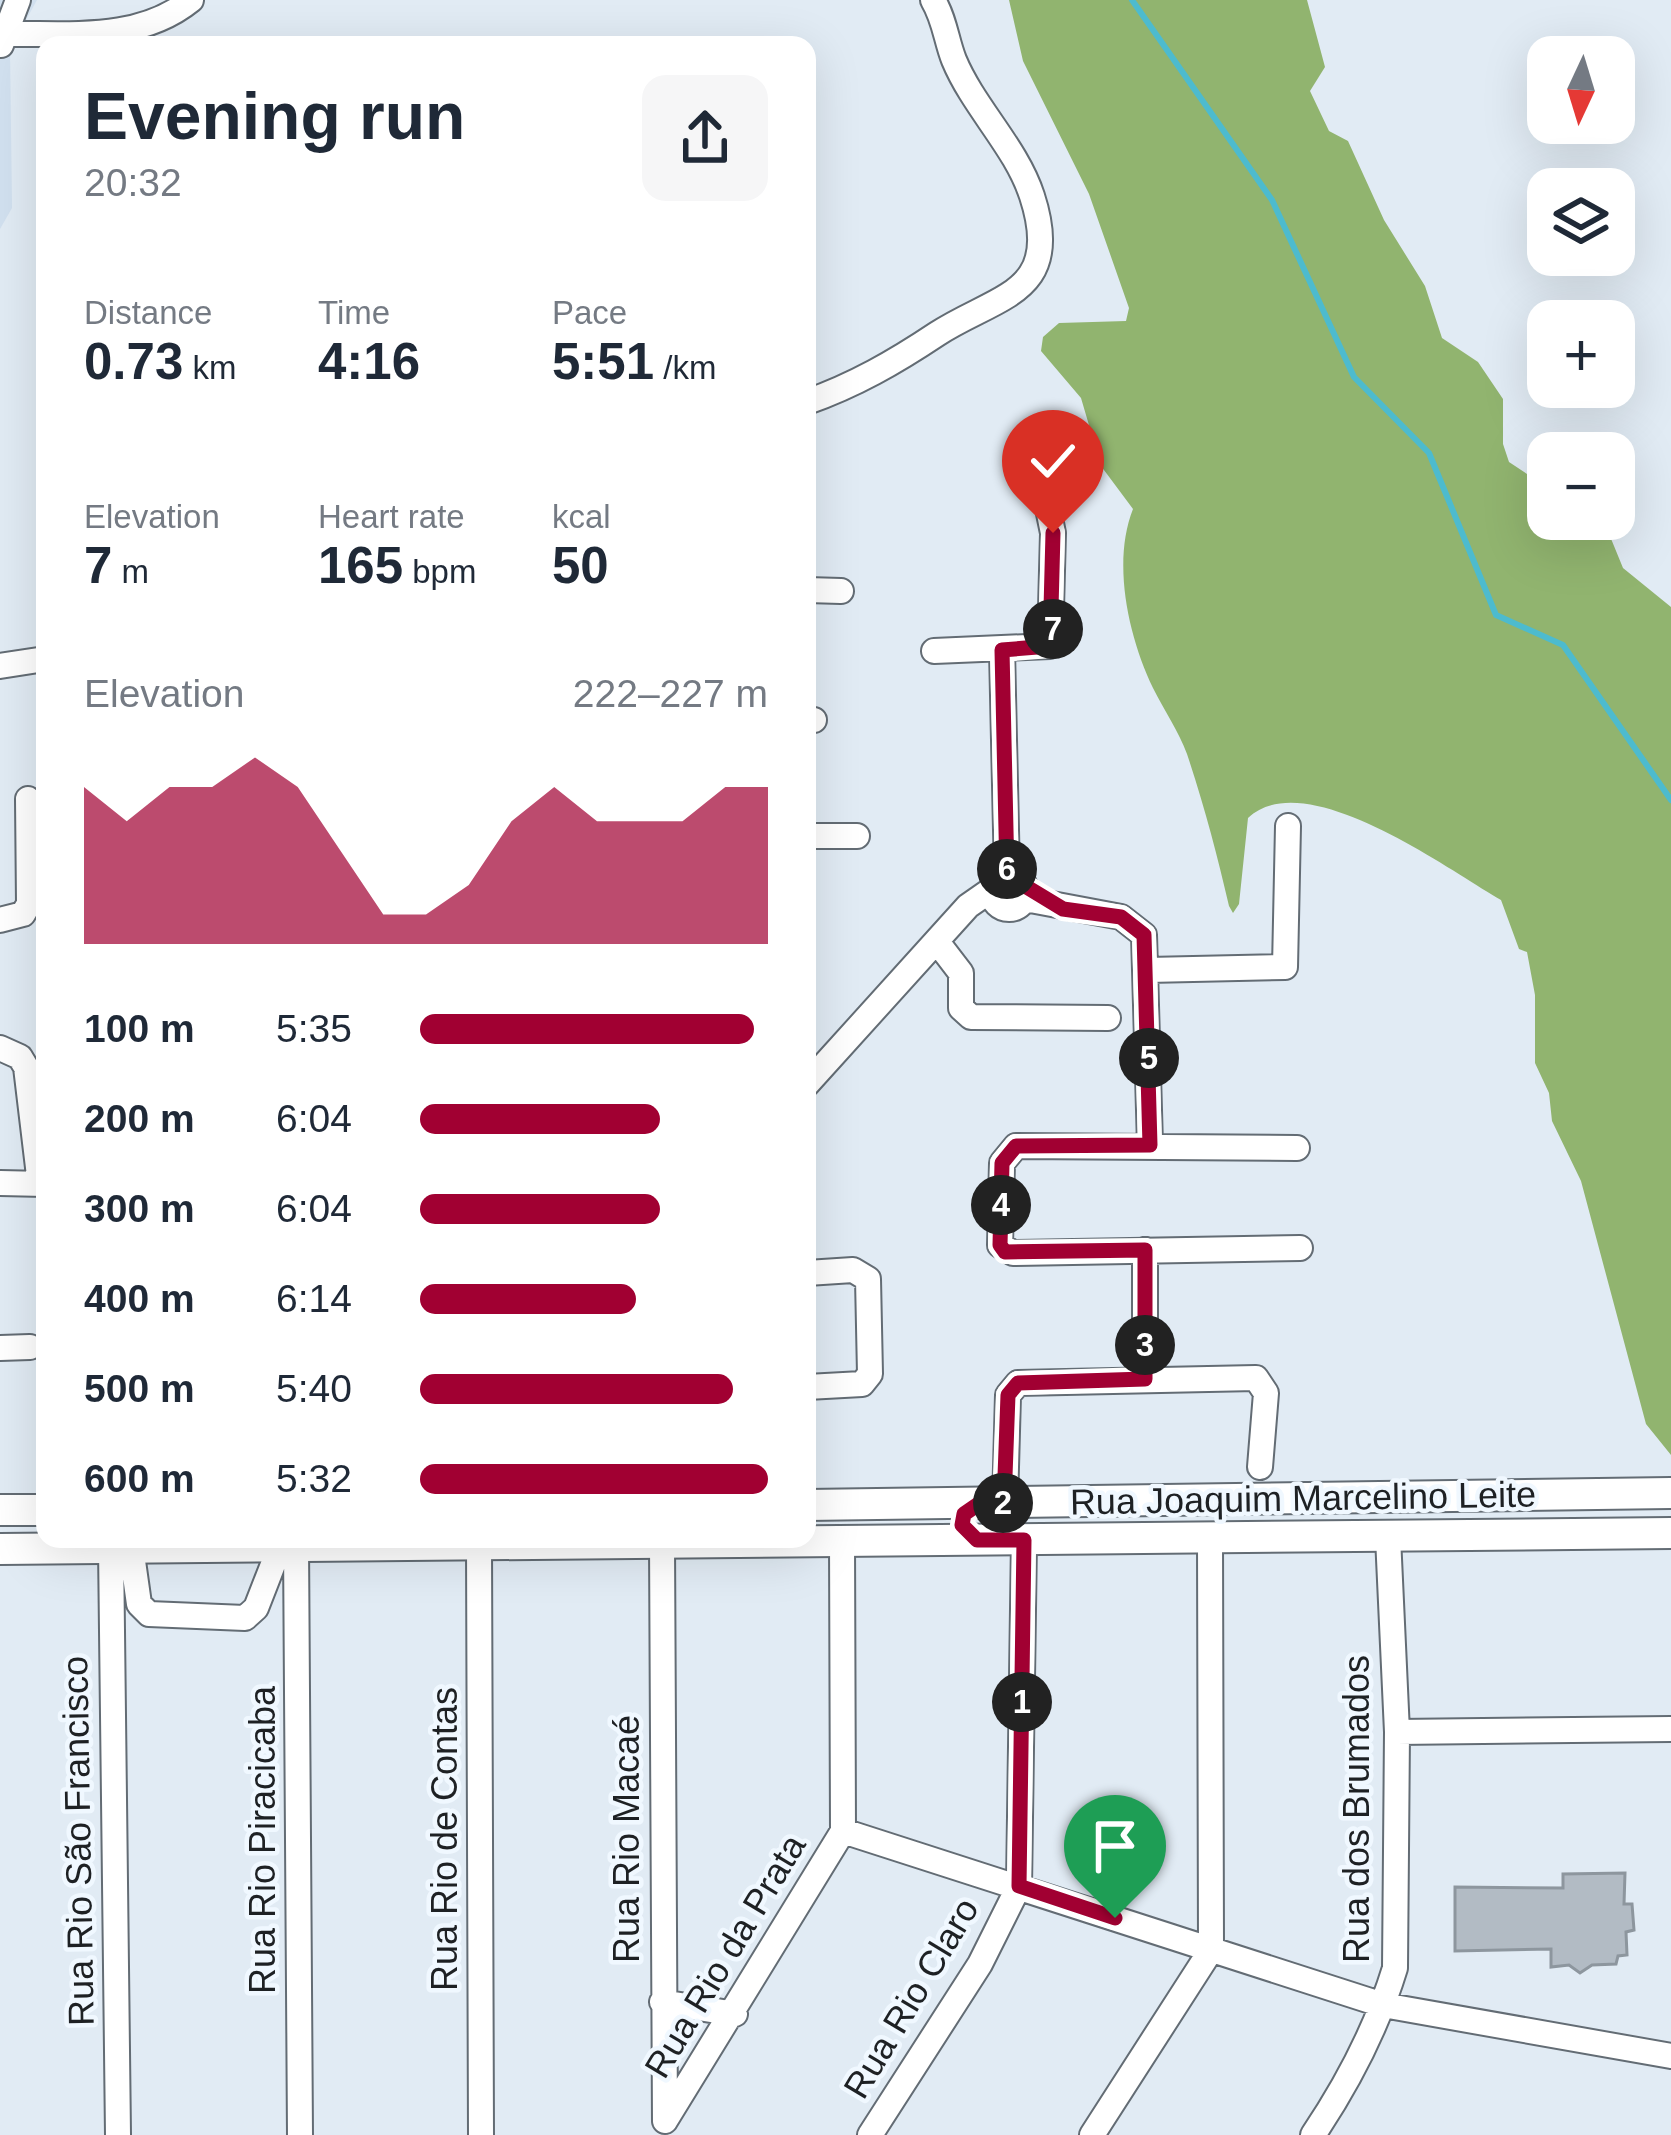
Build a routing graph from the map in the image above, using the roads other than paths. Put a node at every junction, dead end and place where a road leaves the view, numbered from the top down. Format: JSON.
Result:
{"nodes":[{"id":1,"x":18,"y":0,"type":"edge"},
{"id":2,"x":191,"y":0,"type":"edge"},
{"id":3,"x":933,"y":0,"type":"edge"},
{"id":4,"x":62,"y":36,"type":"edge"},
{"id":5,"x":36,"y":38,"type":"edge"},
{"id":6,"x":3,"y":41,"type":"edge"},
{"id":7,"x":816,"y":398,"type":"edge"},
{"id":8,"x":1036,"y":450,"type":"dead end"},
{"id":9,"x":816,"y":590,"type":"edge"},
{"id":10,"x":841,"y":590,"type":"dead end"},
{"id":11,"x":1002,"y":650,"type":"junction"},
{"id":12,"x":934,"y":651,"type":"dead end"},
{"id":13,"x":36,"y":660,"type":"edge"},
{"id":14,"x":0,"y":666,"type":"edge"},
{"id":15,"x":28,"y":799,"type":"dead end"},
{"id":16,"x":1288,"y":826,"type":"dead end"},
{"id":17,"x":816,"y":836,"type":"edge"},
{"id":18,"x":857,"y":836,"type":"dead end"},
{"id":19,"x":1010,"y":892,"type":"junction"},
{"id":20,"x":0,"y":920,"type":"edge"},
{"id":21,"x":945,"y":936,"type":"junction"},
{"id":22,"x":1148,"y":970,"type":"junction"},
{"id":23,"x":1108,"y":1018,"type":"dead end"},
{"id":24,"x":0,"y":1048,"type":"edge"},
{"id":25,"x":816,"y":1074,"type":"edge"},
{"id":26,"x":36,"y":1140,"type":"edge"},
{"id":27,"x":1150,"y":1145,"type":"junction"},
{"id":28,"x":1297,"y":1148,"type":"dead end"},
{"id":29,"x":0,"y":1183,"type":"edge"},
{"id":30,"x":36,"y":1184,"type":"edge"},
{"id":31,"x":1300,"y":1248,"type":"dead end"},
{"id":32,"x":1145,"y":1250,"type":"junction"},
{"id":33,"x":816,"y":1272,"type":"edge"},
{"id":34,"x":30,"y":1347,"type":"dead end"},
{"id":35,"x":0,"y":1348,"type":"edge"},
{"id":36,"x":1145,"y":1379,"type":"junction"},
{"id":37,"x":816,"y":1387,"type":"edge"},
{"id":38,"x":1260,"y":1467,"type":"dead end"},
{"id":39,"x":1671,"y":1493,"type":"edge"},
{"id":40,"x":1509,"y":1497,"type":"junction"},
{"id":41,"x":925,"y":1502,"type":"junction"},
{"id":42,"x":992,"y":1503,"type":"junction"},
{"id":43,"x":816,"y":1504,"type":"edge"},
{"id":44,"x":0,"y":1510,"type":"edge"},
{"id":45,"x":36,"y":1510,"type":"edge"},
{"id":46,"x":1671,"y":1533,"type":"edge"},
{"id":47,"x":1388,"y":1537,"type":"junction"},
{"id":48,"x":1210,"y":1539,"type":"junction"},
{"id":49,"x":816,"y":1540,"type":"edge"},
{"id":50,"x":842,"y":1540,"type":"junction"},
{"id":51,"x":925,"y":1540,"type":"junction"},
{"id":52,"x":977,"y":1540,"type":"junction"},
{"id":53,"x":1024,"y":1540,"type":"junction"},
{"id":54,"x":36,"y":1547,"type":"edge"},
{"id":55,"x":117,"y":1548,"type":"edge"},
{"id":56,"x":119,"y":1548,"type":"edge"},
{"id":57,"x":287,"y":1548,"type":"edge"},
{"id":58,"x":289,"y":1548,"type":"edge"},
{"id":59,"x":479,"y":1548,"type":"edge"},
{"id":60,"x":662,"y":1548,"type":"edge"},
{"id":61,"x":0,"y":1549,"type":"edge"},
{"id":62,"x":1671,"y":1730,"type":"edge"},
{"id":63,"x":1397,"y":1732,"type":"junction"},
{"id":64,"x":843,"y":1831,"type":"junction"},
{"id":65,"x":1019,"y":1886,"type":"junction"},
{"id":66,"x":1211,"y":1950,"type":"junction"},
{"id":67,"x":662,"y":2002,"type":"junction"},
{"id":68,"x":1383,"y":2005,"type":"junction"},
{"id":69,"x":735,"y":2014,"type":"junction"},
{"id":70,"x":1671,"y":2056,"type":"edge"},
{"id":71,"x":663,"y":2128,"type":"edge"},
{"id":72,"x":118,"y":2135,"type":"edge"},
{"id":73,"x":300,"y":2135,"type":"edge"},
{"id":74,"x":481,"y":2135,"type":"edge"},
{"id":75,"x":870,"y":2135,"type":"edge"},
{"id":76,"x":1092,"y":2135,"type":"edge"},
{"id":77,"x":1313,"y":2135,"type":"edge"}],
"edges":[{"from":1,"to":6,"type":"street"},
{"from":2,"to":4,"type":"street"},
{"from":3,"to":7,"type":"street"},
{"from":5,"to":6,"type":"street"},
{"from":8,"to":11,"type":"street"},
{"from":9,"to":10,"type":"street"},
{"from":11,"to":12,"type":"street"},
{"from":11,"to":19,"type":"street"},
{"from":13,"to":14,"type":"street"},
{"from":15,"to":20,"type":"street"},
{"from":16,"to":22,"type":"street"},
{"from":17,"to":18,"type":"street"},
{"from":19,"to":21,"type":"street"},
{"from":19,"to":22,"type":"street"},
{"from":21,"to":23,"type":"street"},
{"from":21,"to":25,"type":"street"},
{"from":22,"to":27,"type":"street"},
{"from":24,"to":26,"type":"street"},
{"from":27,"to":28,"type":"street"},
{"from":27,"to":32,"type":"street"},
{"from":29,"to":30,"type":"street"},
{"from":31,"to":32,"type":"street"},
{"from":32,"to":36,"type":"street"},
{"from":33,"to":37,"type":"street"},
{"from":34,"to":35,"type":"street"},
{"from":36,"to":38,"type":"street"},
{"from":36,"to":42,"type":"street"},
{"from":39,"to":40,"type":"main road","name":"Rua Joaquim Marcelino Leite"},
{"from":40,"to":42,"type":"main road","name":"Rua Joaquim Marcelino Leite"},
{"from":40,"to":47,"type":"main road"},
{"from":41,"to":42,"type":"main road","name":"Rua Joaquim Marcelino Leite"},
{"from":41,"to":43,"type":"main road","name":"Rua Joaquim Marcelino Leite"},
{"from":41,"to":51,"type":"main road"},
{"from":42,"to":52,"type":"main road"},
{"from":44,"to":45,"type":"main road"},
{"from":46,"to":47,"type":"main road","name":"Rua Joaquim Marcelino Leite"},
{"from":47,"to":48,"type":"main road","name":"Rua Joaquim Marcelino Leite"},
{"from":47,"to":63,"type":"street","name":"Rua dos Brumados"},
{"from":48,"to":53,"type":"main road","name":"Rua Joaquim Marcelino Leite"},
{"from":48,"to":66,"type":"street"},
{"from":49,"to":50,"type":"main road","name":"Rua Joaquim Marcelino Leite"},
{"from":50,"to":51,"type":"main road","name":"Rua Joaquim Marcelino Leite"},
{"from":50,"to":64,"type":"street","name":"Rua Rio da Prata"},
{"from":51,"to":52,"type":"main road","name":"Rua Joaquim Marcelino Leite"},
{"from":52,"to":53,"type":"main road","name":"Rua Joaquim Marcelino Leite"},
{"from":53,"to":65,"type":"street","name":"Rua Rio Claro"},
{"from":54,"to":61,"type":"main road","name":"Rua Joaquim Marcelino Leite"},
{"from":55,"to":72,"type":"street","name":"Rua Rio São Francisco"},
{"from":56,"to":57,"type":"street"},
{"from":58,"to":73,"type":"street","name":"Rua Rio Piracicaba"},
{"from":59,"to":74,"type":"street","name":"Rua Rio de Contas"},
{"from":60,"to":67,"type":"street","name":"Rua Rio Macaé"},
{"from":62,"to":63,"type":"street"},
{"from":63,"to":68,"type":"street","name":"Rua dos Brumados"},
{"from":64,"to":65,"type":"street"},
{"from":64,"to":69,"type":"street","name":"Rua Rio da Prata"},
{"from":65,"to":66,"type":"street"},
{"from":65,"to":75,"type":"street","name":"Rua Rio Claro"},
{"from":66,"to":68,"type":"street"},
{"from":66,"to":76,"type":"street"},
{"from":67,"to":69,"type":"street"},
{"from":67,"to":71,"type":"street","name":"Rua Rio Macaé"},
{"from":68,"to":70,"type":"street"},
{"from":68,"to":77,"type":"street","name":"Rua dos Brumados"},
{"from":69,"to":71,"type":"street","name":"Rua Rio da Prata"}]}
